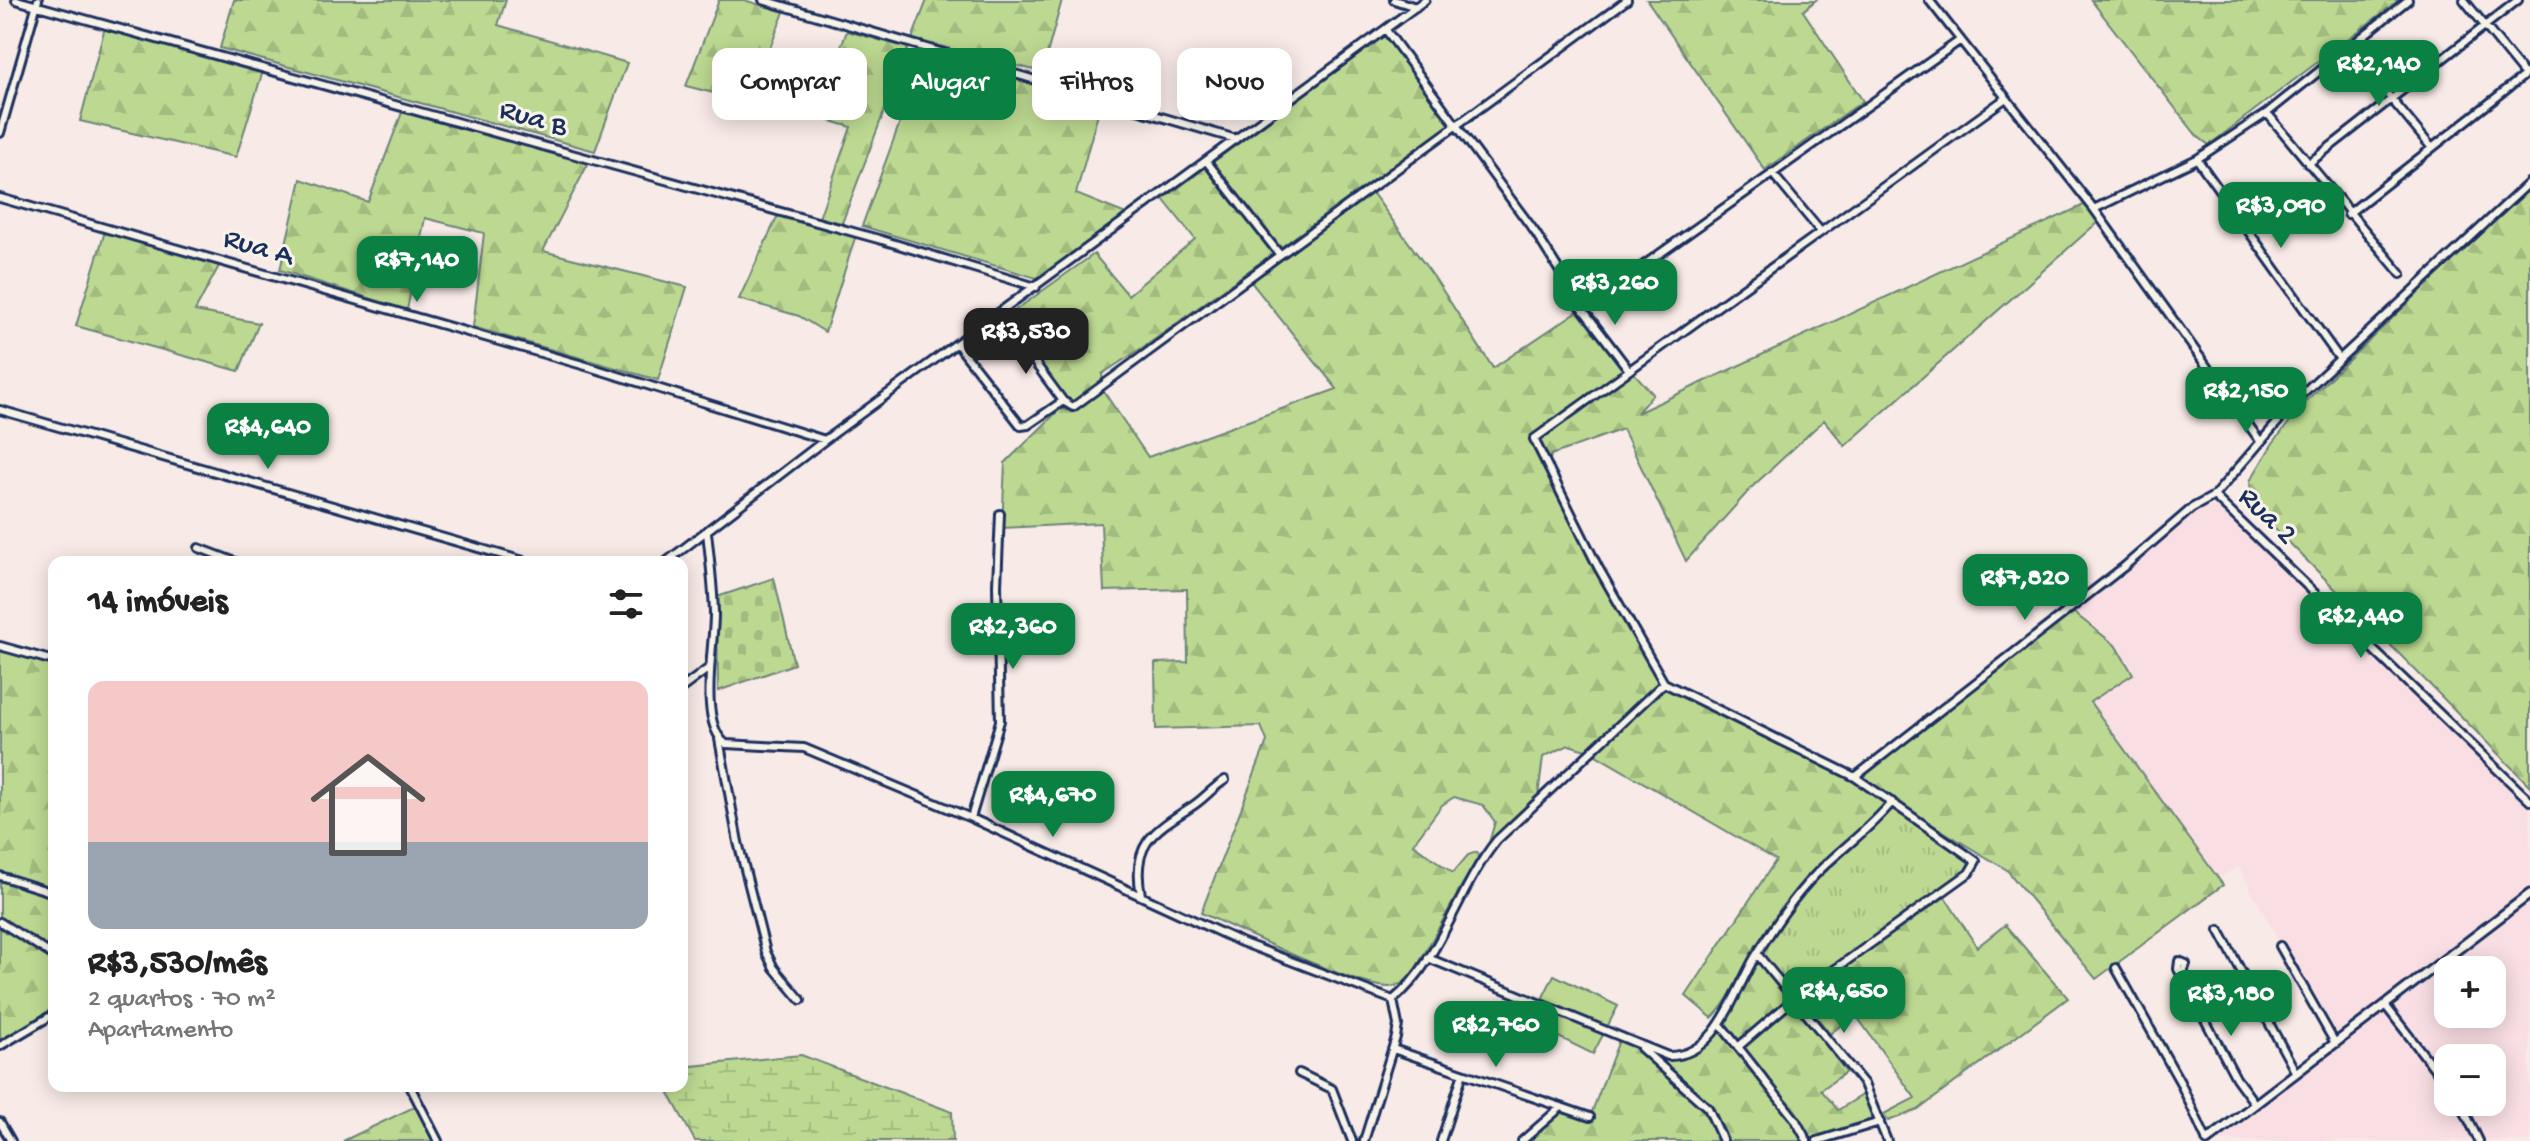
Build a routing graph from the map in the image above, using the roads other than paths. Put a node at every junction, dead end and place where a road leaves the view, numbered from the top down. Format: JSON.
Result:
{"nodes":[{"id":1,"x":16,"y":0,"type":"edge"},
{"id":2,"x":763,"y":0,"type":"edge"},
{"id":3,"x":1394,"y":0,"type":"edge"},
{"id":4,"x":1425,"y":0,"type":"edge"},
{"id":5,"x":1627,"y":0,"type":"edge"},
{"id":6,"x":1929,"y":0,"type":"edge"},
{"id":7,"x":2408,"y":0,"type":"edge"},
{"id":8,"x":2464,"y":0,"type":"edge"},
{"id":9,"x":2518,"y":0,"type":"edge"},
{"id":10,"x":37,"y":3,"type":"edge"},
{"id":11,"x":1416,"y":7,"type":"junction"},
{"id":12,"x":2485,"y":25,"type":"junction"},
{"id":13,"x":1386,"y":30,"type":"junction"},
{"id":14,"x":1959,"y":41,"type":"junction"},
{"id":15,"x":2349,"y":48,"type":"junction"},
{"id":16,"x":2528,"y":73,"type":"edge"},
{"id":17,"x":2006,"y":98,"type":"junction"},
{"id":18,"x":2391,"y":99,"type":"junction"},
{"id":19,"x":2267,"y":113,"type":"junction"},
{"id":20,"x":1457,"y":122,"type":"junction"},
{"id":21,"x":0,"y":133,"type":"edge"},
{"id":22,"x":1236,"y":139,"type":"junction"},
{"id":23,"x":2432,"y":148,"type":"junction"},
{"id":24,"x":2197,"y":159,"type":"junction"},
{"id":25,"x":1207,"y":162,"type":"junction"},
{"id":26,"x":2308,"y":164,"type":"junction"},
{"id":27,"x":1772,"y":173,"type":"junction"},
{"id":28,"x":2530,"y":182,"type":"edge"},
{"id":29,"x":0,"y":198,"type":"edge"},
{"id":30,"x":2094,"y":209,"type":"junction"},
{"id":31,"x":2348,"y":214,"type":"junction"},
{"id":32,"x":1821,"y":232,"type":"junction"},
{"id":33,"x":1280,"y":255,"type":"junction"},
{"id":34,"x":2401,"y":274,"type":"dead end"},
{"id":35,"x":1036,"y":287,"type":"junction"},
{"id":36,"x":1578,"y":302,"type":"junction"},
{"id":37,"x":999,"y":314,"type":"junction"},
{"id":38,"x":957,"y":344,"type":"junction"},
{"id":39,"x":2339,"y":358,"type":"junction"},
{"id":40,"x":1629,"y":370,"type":"junction"},
{"id":41,"x":1063,"y":401,"type":"junction"},
{"id":42,"x":0,"y":410,"type":"edge"},
{"id":43,"x":825,"y":440,"type":"junction"},
{"id":44,"x":2260,"y":441,"type":"junction"},
{"id":45,"x":2214,"y":496,"type":"junction"},
{"id":46,"x":1000,"y":514,"type":"dead end"},
{"id":47,"x":707,"y":532,"type":"junction"},
{"id":48,"x":199,"y":548,"type":"dead end"},
{"id":49,"x":220,"y":556,"type":"edge"},
{"id":50,"x":506,"y":556,"type":"edge"},
{"id":51,"x":674,"y":556,"type":"edge"},
{"id":52,"x":0,"y":646,"type":"edge"},
{"id":53,"x":48,"y":659,"type":"edge"},
{"id":54,"x":709,"y":668,"type":"junction"},
{"id":55,"x":1664,"y":683,"type":"junction"},
{"id":56,"x":688,"y":684,"type":"edge"},
{"id":57,"x":719,"y":739,"type":"junction"},
{"id":58,"x":1855,"y":777,"type":"junction"},
{"id":59,"x":1225,"y":780,"type":"dead end"},
{"id":60,"x":2530,"y":801,"type":"edge"},
{"id":61,"x":1892,"y":802,"type":"junction"},
{"id":62,"x":971,"y":818,"type":"junction"},
{"id":63,"x":0,"y":876,"type":"edge"},
{"id":64,"x":48,"y":891,"type":"edge"},
{"id":65,"x":2530,"y":894,"type":"edge"},
{"id":66,"x":1141,"y":895,"type":"junction"},
{"id":67,"x":0,"y":922,"type":"edge"},
{"id":68,"x":2219,"y":930,"type":"dead end"},
{"id":69,"x":2280,"y":946,"type":"dead end"},
{"id":70,"x":48,"y":952,"type":"edge"},
{"id":71,"x":1757,"y":954,"type":"junction"},
{"id":72,"x":1428,"y":958,"type":"junction"},
{"id":73,"x":2116,"y":968,"type":"dead end"},
{"id":74,"x":2182,"y":975,"type":"dead end"},
{"id":75,"x":1795,"y":998,"type":"junction"},
{"id":76,"x":801,"y":1000,"type":"dead end"},
{"id":77,"x":1393,"y":1000,"type":"junction"},
{"id":78,"x":2385,"y":1005,"type":"junction"},
{"id":79,"x":48,"y":1018,"type":"edge"},
{"id":80,"x":1720,"y":1024,"type":"junction"},
{"id":81,"x":1636,"y":1042,"type":"junction"},
{"id":82,"x":2335,"y":1043,"type":"junction"},
{"id":83,"x":0,"y":1046,"type":"edge"},
{"id":84,"x":1738,"y":1047,"type":"junction"},
{"id":85,"x":1393,"y":1049,"type":"junction"},
{"id":86,"x":2434,"y":1068,"type":"edge"},
{"id":87,"x":1299,"y":1073,"type":"dead end"},
{"id":88,"x":1463,"y":1073,"type":"junction"},
{"id":89,"x":2296,"y":1073,"type":"junction"},
{"id":90,"x":413,"y":1092,"type":"edge"},
{"id":91,"x":2255,"y":1104,"type":"junction"},
{"id":92,"x":1561,"y":1107,"type":"junction"},
{"id":93,"x":2467,"y":1116,"type":"edge"},
{"id":94,"x":1590,"y":1117,"type":"dead end"},
{"id":95,"x":0,"y":1122,"type":"edge"},
{"id":96,"x":1880,"y":1122,"type":"junction"},
{"id":97,"x":11,"y":1141,"type":"edge"},
{"id":98,"x":438,"y":1141,"type":"edge"},
{"id":99,"x":1352,"y":1141,"type":"edge"},
{"id":100,"x":1364,"y":1141,"type":"edge"},
{"id":101,"x":1441,"y":1141,"type":"edge"},
{"id":102,"x":1522,"y":1141,"type":"edge"},
{"id":103,"x":1723,"y":1141,"type":"edge"},
{"id":104,"x":1807,"y":1141,"type":"edge"},
{"id":105,"x":1817,"y":1141,"type":"edge"},
{"id":106,"x":1887,"y":1141,"type":"edge"},
{"id":107,"x":2207,"y":1141,"type":"edge"},
{"id":108,"x":2479,"y":1141,"type":"edge"}],
"edges":[{"from":1,"to":10,"type":"street","name":"Rua B"},
{"from":2,"to":22,"type":"street"},
{"from":3,"to":11,"type":"street"},
{"from":4,"to":11,"type":"street"},
{"from":5,"to":20,"type":"street"},
{"from":6,"to":14,"type":"street"},
{"from":7,"to":15,"type":"street"},
{"from":8,"to":12,"type":"street"},
{"from":9,"to":12,"type":"street"},
{"from":10,"to":21,"type":"street"},
{"from":10,"to":35,"type":"street","name":"Rua B"},
{"from":11,"to":13,"type":"street"},
{"from":12,"to":16,"type":"street"},
{"from":12,"to":18,"type":"street"},
{"from":13,"to":20,"type":"street"},
{"from":13,"to":22,"type":"street"},
{"from":14,"to":17,"type":"street"},
{"from":14,"to":27,"type":"street"},
{"from":15,"to":18,"type":"street"},
{"from":15,"to":19,"type":"street"},
{"from":16,"to":23,"type":"street"},
{"from":17,"to":30,"type":"street"},
{"from":17,"to":32,"type":"street"},
{"from":18,"to":23,"type":"street"},
{"from":18,"to":26,"type":"street"},
{"from":19,"to":24,"type":"street"},
{"from":19,"to":26,"type":"street"},
{"from":20,"to":33,"type":"street"},
{"from":20,"to":36,"type":"street"},
{"from":22,"to":25,"type":"street"},
{"from":23,"to":31,"type":"street"},
{"from":24,"to":30,"type":"street"},
{"from":24,"to":39,"type":"street"},
{"from":25,"to":33,"type":"street"},
{"from":25,"to":35,"type":"street"},
{"from":26,"to":31,"type":"street"},
{"from":27,"to":32,"type":"street"},
{"from":27,"to":36,"type":"street"},
{"from":28,"to":39,"type":"street"},
{"from":29,"to":43,"type":"street","name":"Rua A"},
{"from":30,"to":44,"type":"street"},
{"from":31,"to":34,"type":"street"},
{"from":32,"to":40,"type":"street"},
{"from":33,"to":41,"type":"street"},
{"from":35,"to":37,"type":"street"},
{"from":36,"to":40,"type":"street"},
{"from":37,"to":38,"type":"street"},
{"from":37,"to":41,"type":"street"},
{"from":38,"to":41,"type":"street"},
{"from":38,"to":43,"type":"street"},
{"from":39,"to":44,"type":"street"},
{"from":40,"to":55,"type":"street"},
{"from":42,"to":50,"type":"street"},
{"from":43,"to":47,"type":"street"},
{"from":44,"to":45,"type":"street"},
{"from":45,"to":58,"type":"street"},
{"from":45,"to":60,"type":"street","name":"Rua 2"},
{"from":46,"to":62,"type":"street"},
{"from":47,"to":51,"type":"street"},
{"from":47,"to":54,"type":"street"},
{"from":48,"to":49,"type":"street"},
{"from":52,"to":53,"type":"street"},
{"from":54,"to":56,"type":"street"},
{"from":54,"to":57,"type":"street"},
{"from":55,"to":58,"type":"street"},
{"from":55,"to":72,"type":"street"},
{"from":57,"to":62,"type":"street"},
{"from":57,"to":76,"type":"street"},
{"from":58,"to":61,"type":"street"},
{"from":59,"to":66,"type":"street"},
{"from":61,"to":71,"type":"street"},
{"from":61,"to":75,"type":"street"},
{"from":62,"to":66,"type":"street"},
{"from":63,"to":64,"type":"street"},
{"from":65,"to":78,"type":"street"},
{"from":66,"to":77,"type":"street"},
{"from":67,"to":70,"type":"street"},
{"from":68,"to":89,"type":"street"},
{"from":69,"to":82,"type":"street"},
{"from":71,"to":75,"type":"street"},
{"from":71,"to":80,"type":"street"},
{"from":72,"to":77,"type":"street"},
{"from":72,"to":81,"type":"street"},
{"from":73,"to":107,"type":"street"},
{"from":74,"to":91,"type":"street"},
{"from":75,"to":84,"type":"street"},
{"from":75,"to":96,"type":"street"},
{"from":77,"to":85,"type":"street"},
{"from":78,"to":82,"type":"street"},
{"from":78,"to":86,"type":"street"},
{"from":79,"to":83,"type":"street"},
{"from":80,"to":81,"type":"street"},
{"from":80,"to":84,"type":"street"},
{"from":81,"to":103,"type":"street"},
{"from":82,"to":89,"type":"street"},
{"from":84,"to":104,"type":"street"},
{"from":85,"to":88,"type":"street"},
{"from":85,"to":100,"type":"street"},
{"from":87,"to":99,"type":"street"},
{"from":88,"to":92,"type":"street"},
{"from":88,"to":101,"type":"street"},
{"from":89,"to":91,"type":"street"},
{"from":90,"to":98,"type":"street"},
{"from":91,"to":107,"type":"street"},
{"from":92,"to":94,"type":"street"},
{"from":92,"to":102,"type":"street"},
{"from":93,"to":108,"type":"street"},
{"from":95,"to":97,"type":"street"},
{"from":96,"to":105,"type":"street"},
{"from":96,"to":106,"type":"street"}]}
